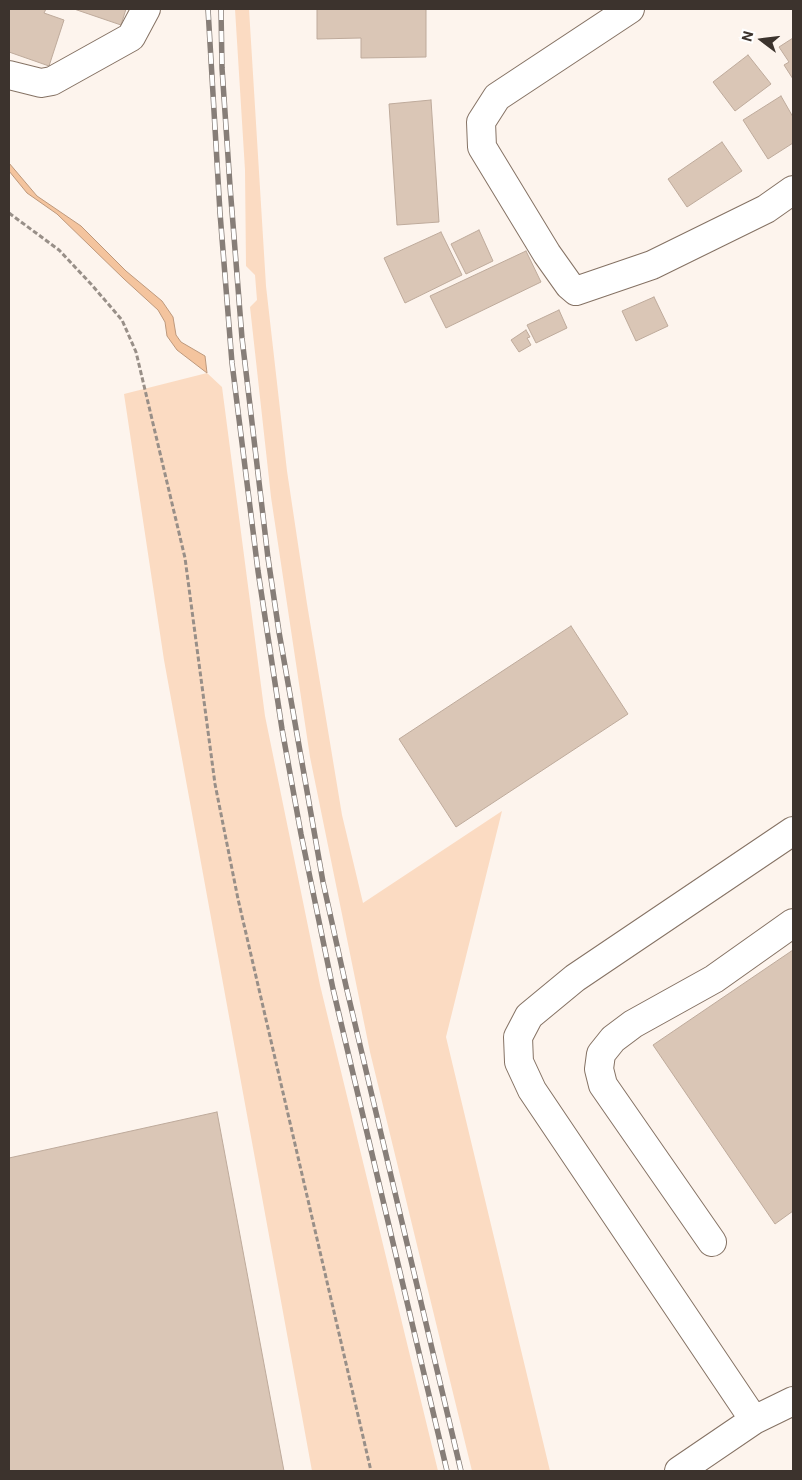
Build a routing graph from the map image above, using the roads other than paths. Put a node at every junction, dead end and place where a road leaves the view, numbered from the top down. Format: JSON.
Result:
{"nodes":[{"id":1,"x":146,"y":9,"type":"edge"},
{"id":2,"x":630,"y":9,"type":"edge"},
{"id":3,"x":9,"y":75,"type":"edge"},
{"id":4,"x":793,"y":190,"type":"edge"},
{"id":5,"x":793,"y":831,"type":"edge"},
{"id":6,"x":793,"y":923,"type":"edge"},
{"id":7,"x":712,"y":1242,"type":"dead end"},
{"id":8,"x":793,"y":1401,"type":"edge"},
{"id":9,"x":754,"y":1420,"type":"junction"},
{"id":10,"x":679,"y":1471,"type":"edge"}],
"edges":[{"from":1,"to":3,"type":"lane"},
{"from":2,"to":4,"type":"lane"},
{"from":5,"to":9,"type":"lane"},
{"from":6,"to":7,"type":"lane"},
{"from":8,"to":9,"type":"lane"},
{"from":9,"to":10,"type":"lane"}]}
